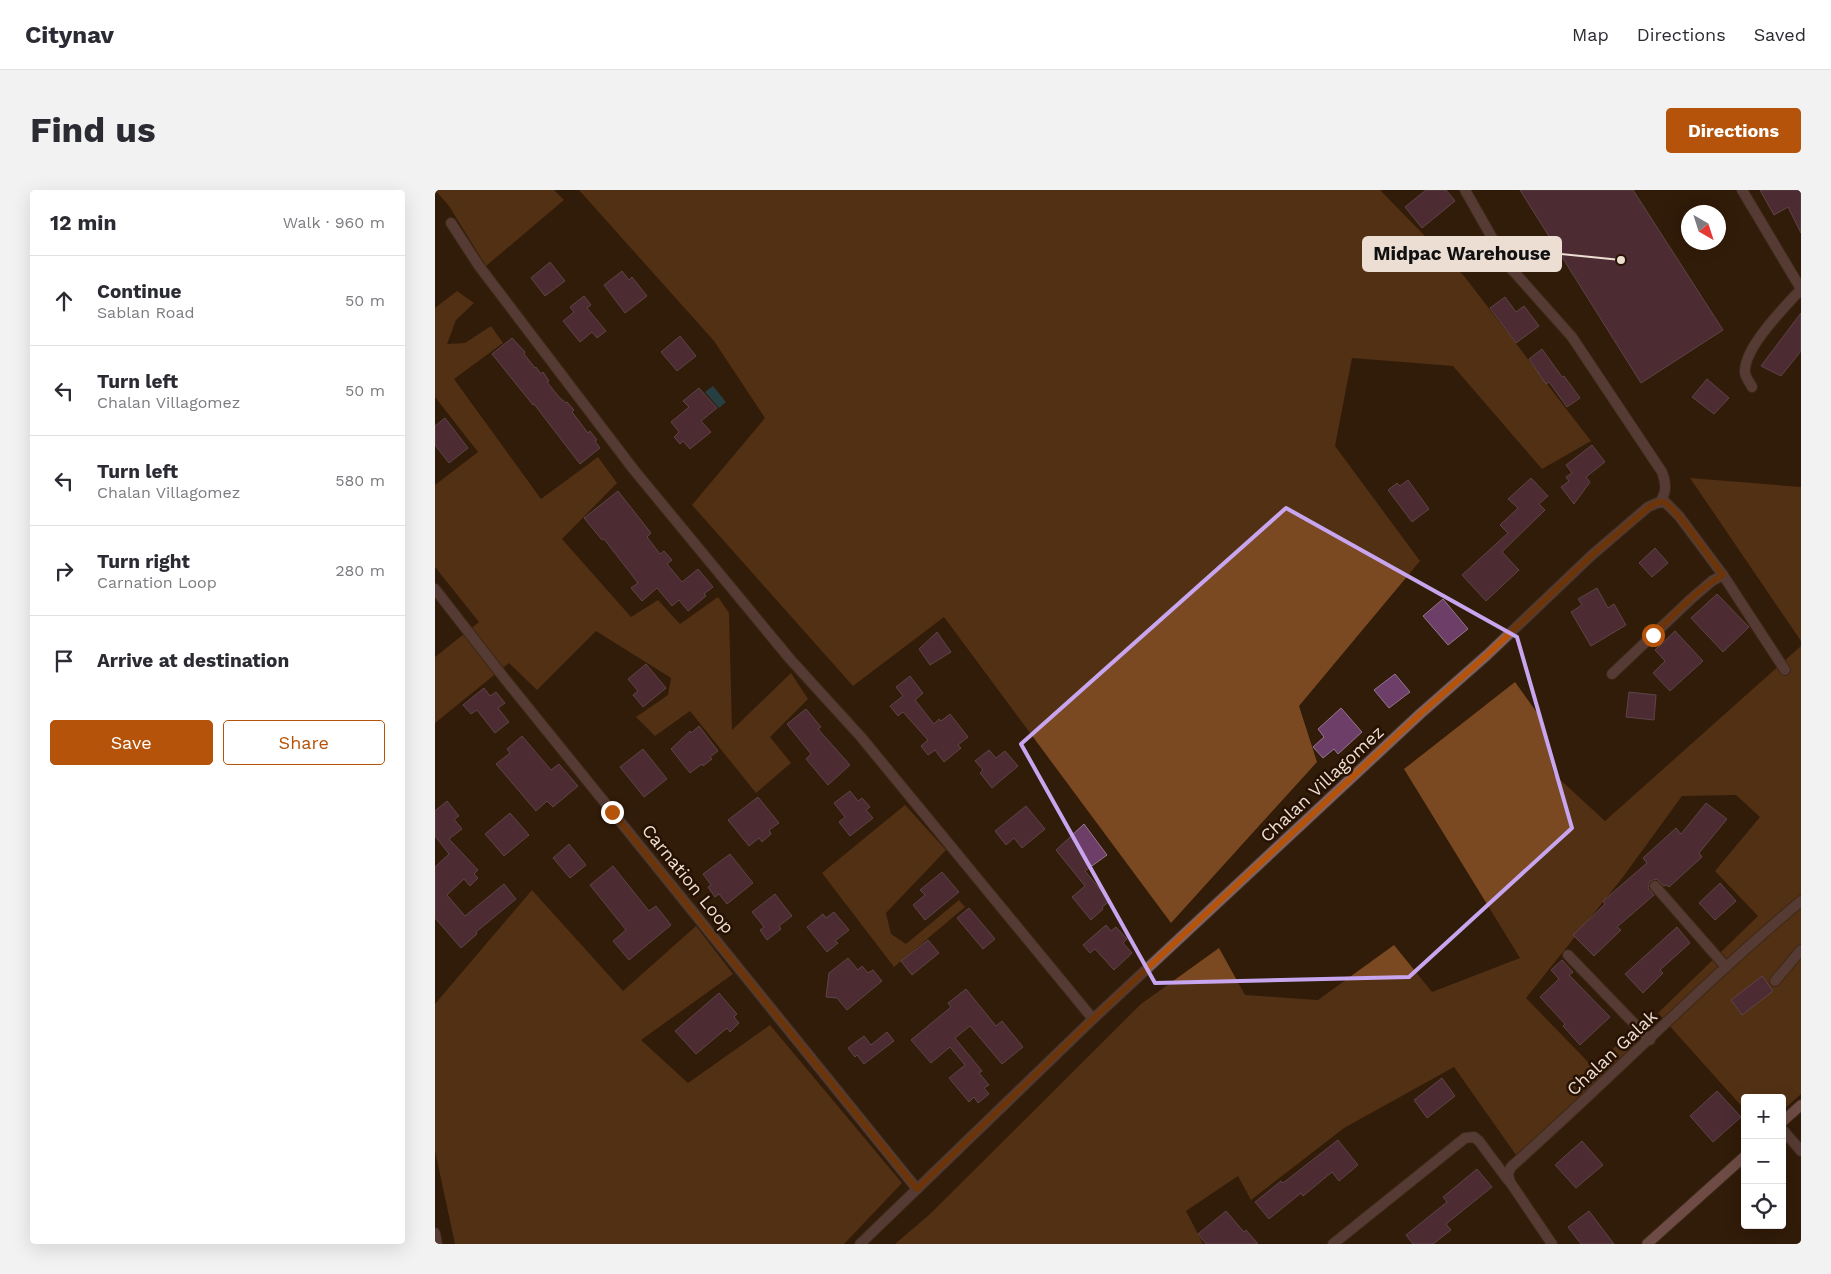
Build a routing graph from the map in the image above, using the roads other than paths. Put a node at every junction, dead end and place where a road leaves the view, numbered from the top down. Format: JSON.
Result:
{"nodes":[{"id":1,"x":1465,"y":190,"type":"edge"},
{"id":2,"x":1742,"y":190,"type":"edge"},
{"id":3,"x":451,"y":223,"type":"dead end"},
{"id":4,"x":1801,"y":289,"type":"edge"},
{"id":5,"x":1752,"y":387,"type":"dead end"},
{"id":6,"x":1660,"y":502,"type":"junction"},
{"id":7,"x":1723,"y":575,"type":"junction"},
{"id":8,"x":435,"y":588,"type":"edge"},
{"id":9,"x":1785,"y":670,"type":"dead end"},
{"id":10,"x":1612,"y":674,"type":"dead end"},
{"id":11,"x":1655,"y":886,"type":"dead end"},
{"id":12,"x":1801,"y":901,"type":"edge"},
{"id":13,"x":1801,"y":950,"type":"edge"},
{"id":14,"x":1568,"y":955,"type":"dead end"},
{"id":15,"x":1726,"y":967,"type":"junction"},
{"id":16,"x":1775,"y":981,"type":"dead end"},
{"id":17,"x":1093,"y":1019,"type":"junction"},
{"id":18,"x":1650,"y":1040,"type":"junction"},
{"id":19,"x":1801,"y":1105,"type":"edge"},
{"id":20,"x":1786,"y":1118,"type":"edge"},
{"id":21,"x":1786,"y":1133,"type":"edge"},
{"id":22,"x":1801,"y":1150,"type":"edge"},
{"id":23,"x":1741,"y":1160,"type":"edge"},
{"id":24,"x":1510,"y":1182,"type":"junction"},
{"id":25,"x":917,"y":1189,"type":"junction"},
{"id":26,"x":435,"y":1233,"type":"edge"},
{"id":27,"x":437,"y":1244,"type":"edge"},
{"id":28,"x":860,"y":1244,"type":"edge"},
{"id":29,"x":1333,"y":1244,"type":"edge"},
{"id":30,"x":1552,"y":1244,"type":"edge"},
{"id":31,"x":1647,"y":1244,"type":"edge"}],
"edges":[{"from":1,"to":6,"type":"street"},
{"from":2,"to":4,"type":"street"},
{"from":3,"to":17,"type":"street"},
{"from":4,"to":5,"type":"street"},
{"from":6,"to":7,"type":"street"},
{"from":6,"to":17,"type":"street","name":"Chalan Villagomez"},
{"from":7,"to":9,"type":"street"},
{"from":7,"to":10,"type":"street"},
{"from":8,"to":25,"type":"street","name":"Carnation Loop"},
{"from":11,"to":15,"type":"street"},
{"from":12,"to":15,"type":"street","name":"Chalan Galak"},
{"from":13,"to":16,"type":"street"},
{"from":14,"to":18,"type":"street"},
{"from":15,"to":18,"type":"street","name":"Chalan Galak"},
{"from":17,"to":25,"type":"street","name":"Chalan Villagomez"},
{"from":18,"to":24,"type":"street","name":"Chalan Galak"},
{"from":19,"to":20,"type":"main road"},
{"from":21,"to":22,"type":"street"},
{"from":23,"to":31,"type":"main road"},
{"from":24,"to":29,"type":"street"},
{"from":24,"to":30,"type":"street"},
{"from":25,"to":28,"type":"street","name":"Chalan Villagomez"},
{"from":26,"to":27,"type":"street"}]}
